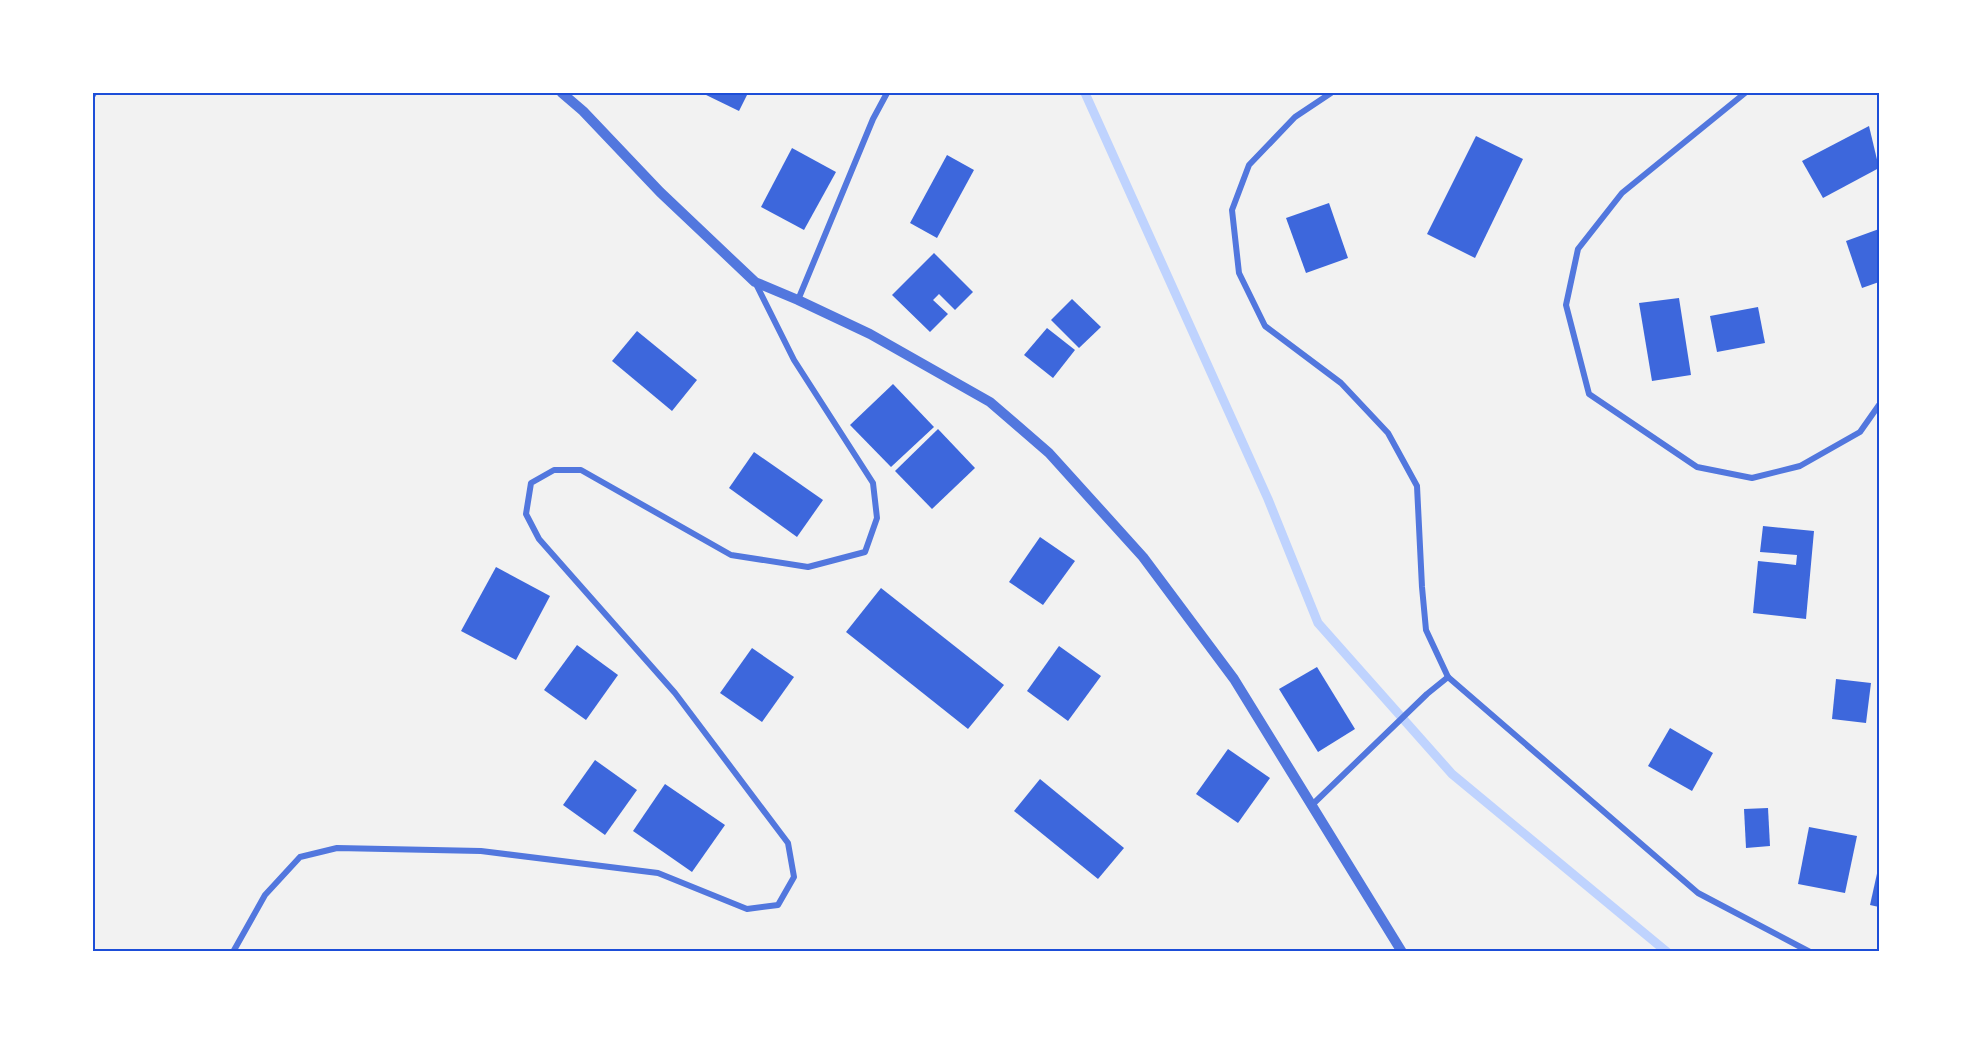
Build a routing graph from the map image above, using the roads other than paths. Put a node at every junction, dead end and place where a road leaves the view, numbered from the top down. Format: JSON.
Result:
{"nodes":[{"id":1,"x":562,"y":93,"type":"edge"},
{"id":2,"x":887,"y":93,"type":"edge"},
{"id":3,"x":1330,"y":93,"type":"edge"},
{"id":4,"x":1745,"y":93,"type":"edge"},
{"id":5,"x":755,"y":282,"type":"junction"},
{"id":6,"x":798,"y":300,"type":"junction"},
{"id":7,"x":1879,"y":405,"type":"edge"},
{"id":8,"x":1448,"y":677,"type":"junction"},
{"id":9,"x":1312,"y":805,"type":"junction"},
{"id":10,"x":233,"y":952,"type":"edge"},
{"id":11,"x":1402,"y":952,"type":"edge"},
{"id":12,"x":1810,"y":952,"type":"edge"}],
"edges":[{"from":1,"to":5,"type":"street"},
{"from":2,"to":6,"type":"street"},
{"from":3,"to":8,"type":"street"},
{"from":4,"to":7,"type":"street"},
{"from":5,"to":6,"type":"street"},
{"from":5,"to":10,"type":"street"},
{"from":6,"to":9,"type":"street"},
{"from":8,"to":9,"type":"street"},
{"from":8,"to":12,"type":"street"},
{"from":9,"to":11,"type":"street"}]}
